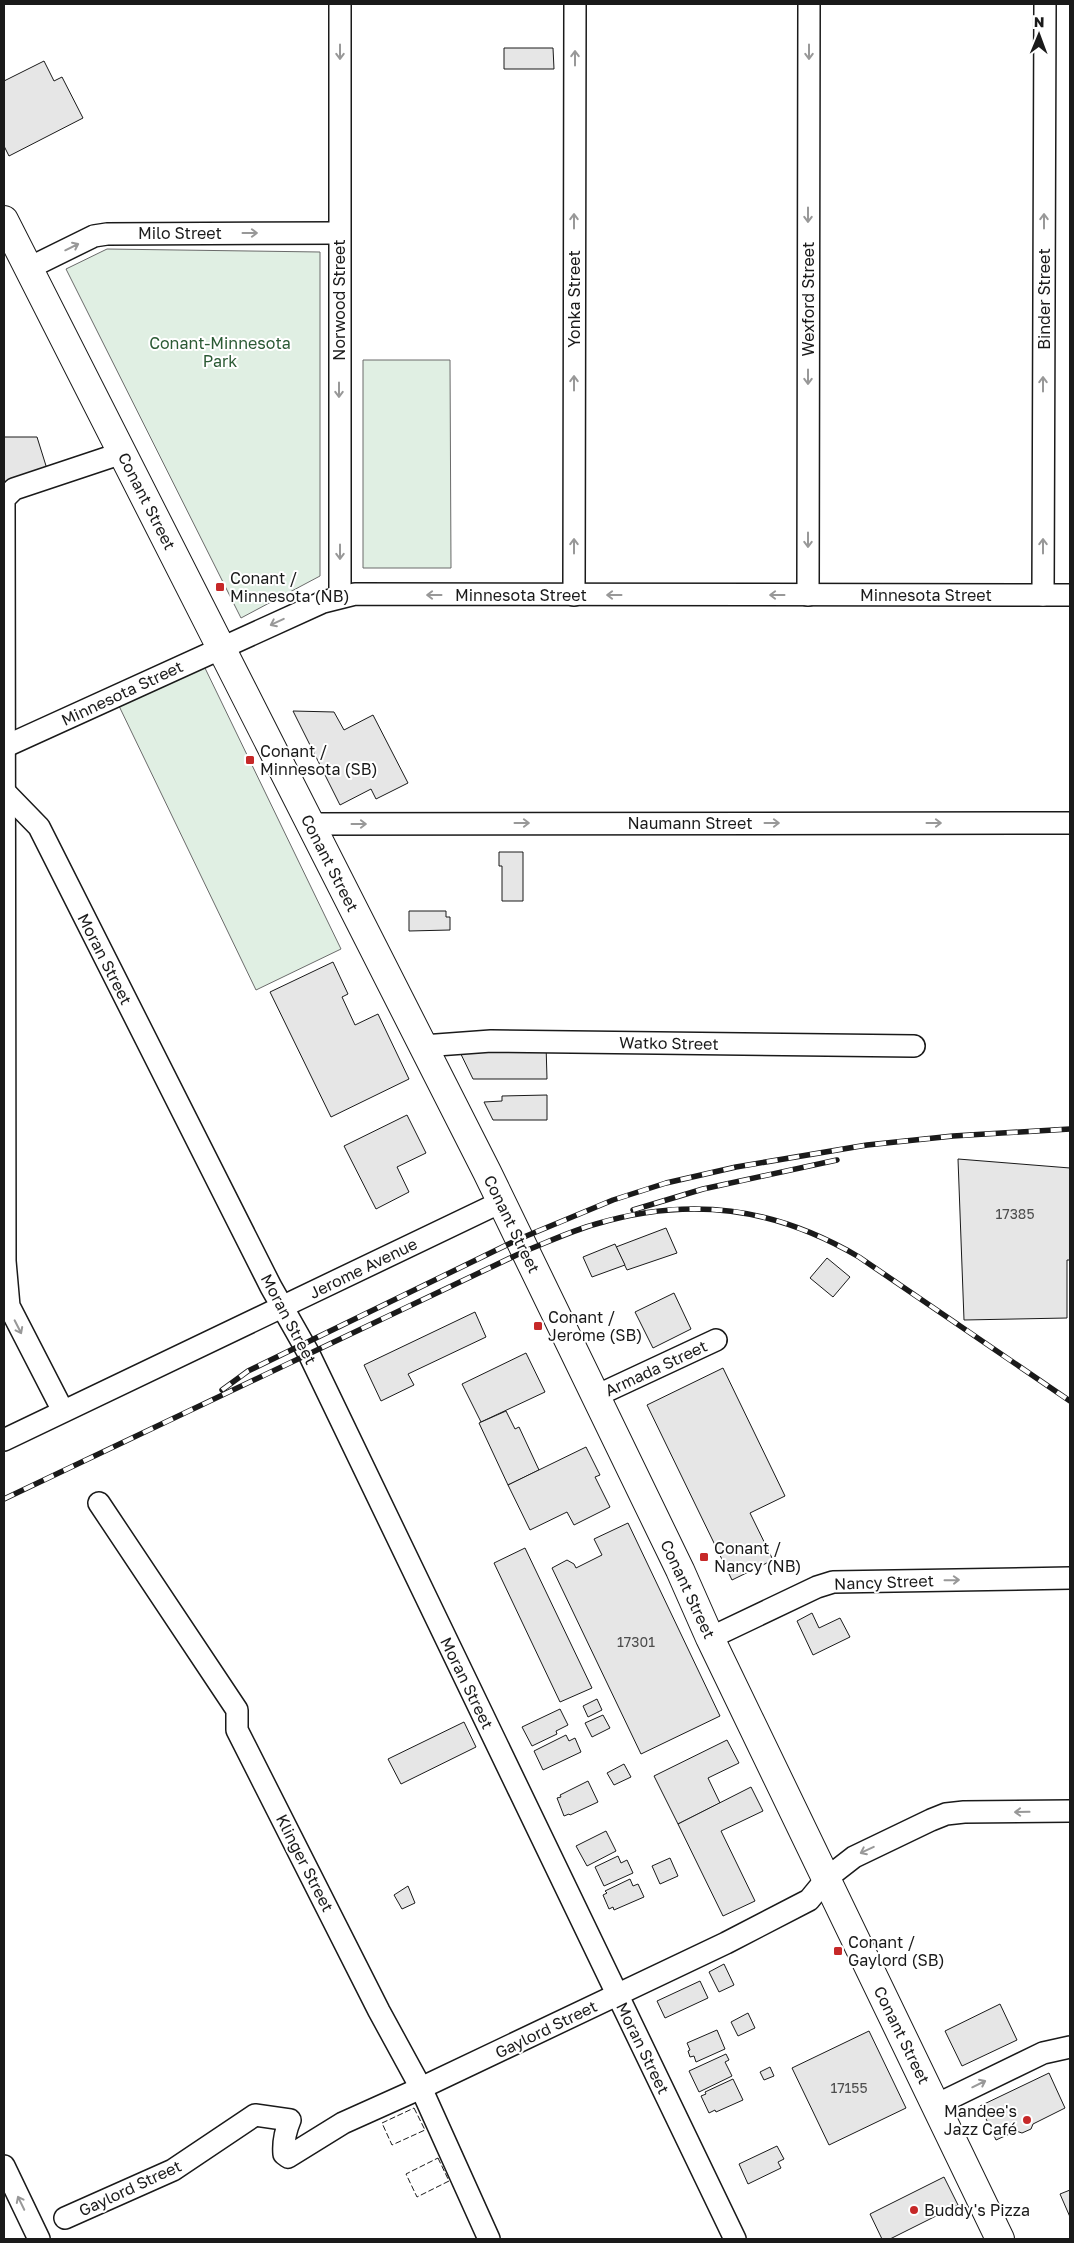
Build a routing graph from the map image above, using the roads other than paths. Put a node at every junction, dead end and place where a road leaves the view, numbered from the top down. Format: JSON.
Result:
{"nodes":[{"id":1,"x":340,"y":4,"type":"edge"},
{"id":2,"x":575,"y":4,"type":"edge"},
{"id":3,"x":809,"y":4,"type":"edge"},
{"id":4,"x":1045,"y":4,"type":"edge"},
{"id":5,"x":4,"y":220,"type":"edge"},
{"id":6,"x":339,"y":233,"type":"junction"},
{"id":7,"x":28,"y":268,"type":"junction"},
{"id":8,"x":122,"y":453,"type":"junction"},
{"id":9,"x":574,"y":595,"type":"junction"},
{"id":10,"x":808,"y":595,"type":"junction"},
{"id":11,"x":1043,"y":595,"type":"junction"},
{"id":12,"x":1070,"y":595,"type":"edge"},
{"id":13,"x":340,"y":597,"type":"junction"},
{"id":14,"x":221,"y":648,"type":"junction"},
{"id":15,"x":4,"y":747,"type":"edge"},
{"id":16,"x":4,"y":791,"type":"edge"},
{"id":17,"x":1070,"y":822,"type":"edge"},
{"id":18,"x":310,"y":824,"type":"junction"},
{"id":19,"x":423,"y":1046,"type":"junction"},
{"id":20,"x":914,"y":1046,"type":"dead end"},
{"id":21,"x":501,"y":1202,"type":"junction"},
{"id":22,"x":284,"y":1306,"type":"junction"},
{"id":23,"x":716,"y":1340,"type":"dead end"},
{"id":24,"x":596,"y":1396,"type":"junction"},
{"id":25,"x":62,"y":1411,"type":"junction"},
{"id":26,"x":4,"y":1440,"type":"edge"},
{"id":27,"x":99,"y":1503,"type":"dead end"},
{"id":28,"x":1070,"y":1578,"type":"edge"},
{"id":29,"x":710,"y":1638,"type":"junction"},
{"id":30,"x":1070,"y":1811,"type":"edge"},
{"id":31,"x":827,"y":1878,"type":"junction"},
{"id":32,"x":617,"y":1994,"type":"junction"},
{"id":33,"x":1070,"y":2047,"type":"edge"},
{"id":34,"x":421,"y":2088,"type":"junction"},
{"id":35,"x":936,"y":2105,"type":"junction"},
{"id":36,"x":4,"y":2166,"type":"edge"},
{"id":37,"x":65,"y":2218,"type":"dead end"},
{"id":38,"x":39,"y":2239,"type":"edge"},
{"id":39,"x":489,"y":2239,"type":"edge"},
{"id":40,"x":735,"y":2239,"type":"edge"},
{"id":41,"x":1000,"y":2239,"type":"edge"}],
"edges":[{"from":1,"to":6,"type":"street","name":"Norwood Street","one_way":true},
{"from":9,"to":2,"type":"street","name":"Yonka Street","one_way":true},
{"from":3,"to":10,"type":"street","name":"Wexford Street","one_way":true},
{"from":11,"to":4,"type":"street","name":"Binder Street","one_way":true},
{"from":5,"to":7,"type":"main road","name":"Conant Street"},
{"from":7,"to":6,"type":"street","name":"Milo Street","one_way":true},
{"from":6,"to":13,"type":"street","name":"Norwood Street","one_way":true},
{"from":7,"to":8,"type":"main road","name":"Conant Street"},
{"from":8,"to":14,"type":"main road","name":"Conant Street"},
{"from":8,"to":15,"type":"street"},
{"from":10,"to":9,"type":"street","name":"Minnesota Street","one_way":true},
{"from":9,"to":13,"type":"street","name":"Minnesota Street","one_way":true},
{"from":10,"to":11,"type":"street","name":"Minnesota Street"},
{"from":11,"to":12,"type":"street","name":"Minnesota Street"},
{"from":13,"to":14,"type":"street","name":"Minnesota Street","one_way":true},
{"from":14,"to":15,"type":"street","name":"Minnesota Street"},
{"from":14,"to":18,"type":"main road","name":"Conant Street"},
{"from":15,"to":16,"type":"street"},
{"from":16,"to":22,"type":"street","name":"Moran Street"},
{"from":16,"to":25,"type":"street","one_way":true},
{"from":18,"to":17,"type":"street","name":"Naumann Street","one_way":true},
{"from":18,"to":19,"type":"main road","name":"Conant Street"},
{"from":19,"to":20,"type":"street","name":"Watko Street"},
{"from":19,"to":21,"type":"main road","name":"Conant Street"},
{"from":21,"to":22,"type":"street","name":"Jerome Avenue"},
{"from":21,"to":24,"type":"main road","name":"Conant Street"},
{"from":22,"to":25,"type":"street","name":"Jerome Avenue"},
{"from":22,"to":32,"type":"street","name":"Moran Street"},
{"from":23,"to":24,"type":"street","name":"Armada Street"},
{"from":24,"to":29,"type":"main road","name":"Conant Street"},
{"from":25,"to":26,"type":"street","name":"Jerome Avenue"},
{"from":27,"to":34,"type":"street","name":"Klinger Street"},
{"from":29,"to":28,"type":"street","name":"Nancy Street","one_way":true},
{"from":29,"to":31,"type":"main road","name":"Conant Street"},
{"from":30,"to":31,"type":"street","name":"Gaylord Street","one_way":true},
{"from":31,"to":32,"type":"street","name":"Gaylord Street"},
{"from":31,"to":35,"type":"main road","name":"Conant Street"},
{"from":32,"to":34,"type":"street","name":"Gaylord Street"},
{"from":32,"to":40,"type":"street","name":"Moran Street"},
{"from":35,"to":33,"type":"street","one_way":true},
{"from":34,"to":37,"type":"street","name":"Gaylord Street"},
{"from":34,"to":39,"type":"street","name":"Klinger Street"},
{"from":35,"to":41,"type":"main road","name":"Conant Street"},
{"from":38,"to":36,"type":"street","one_way":true}]}
